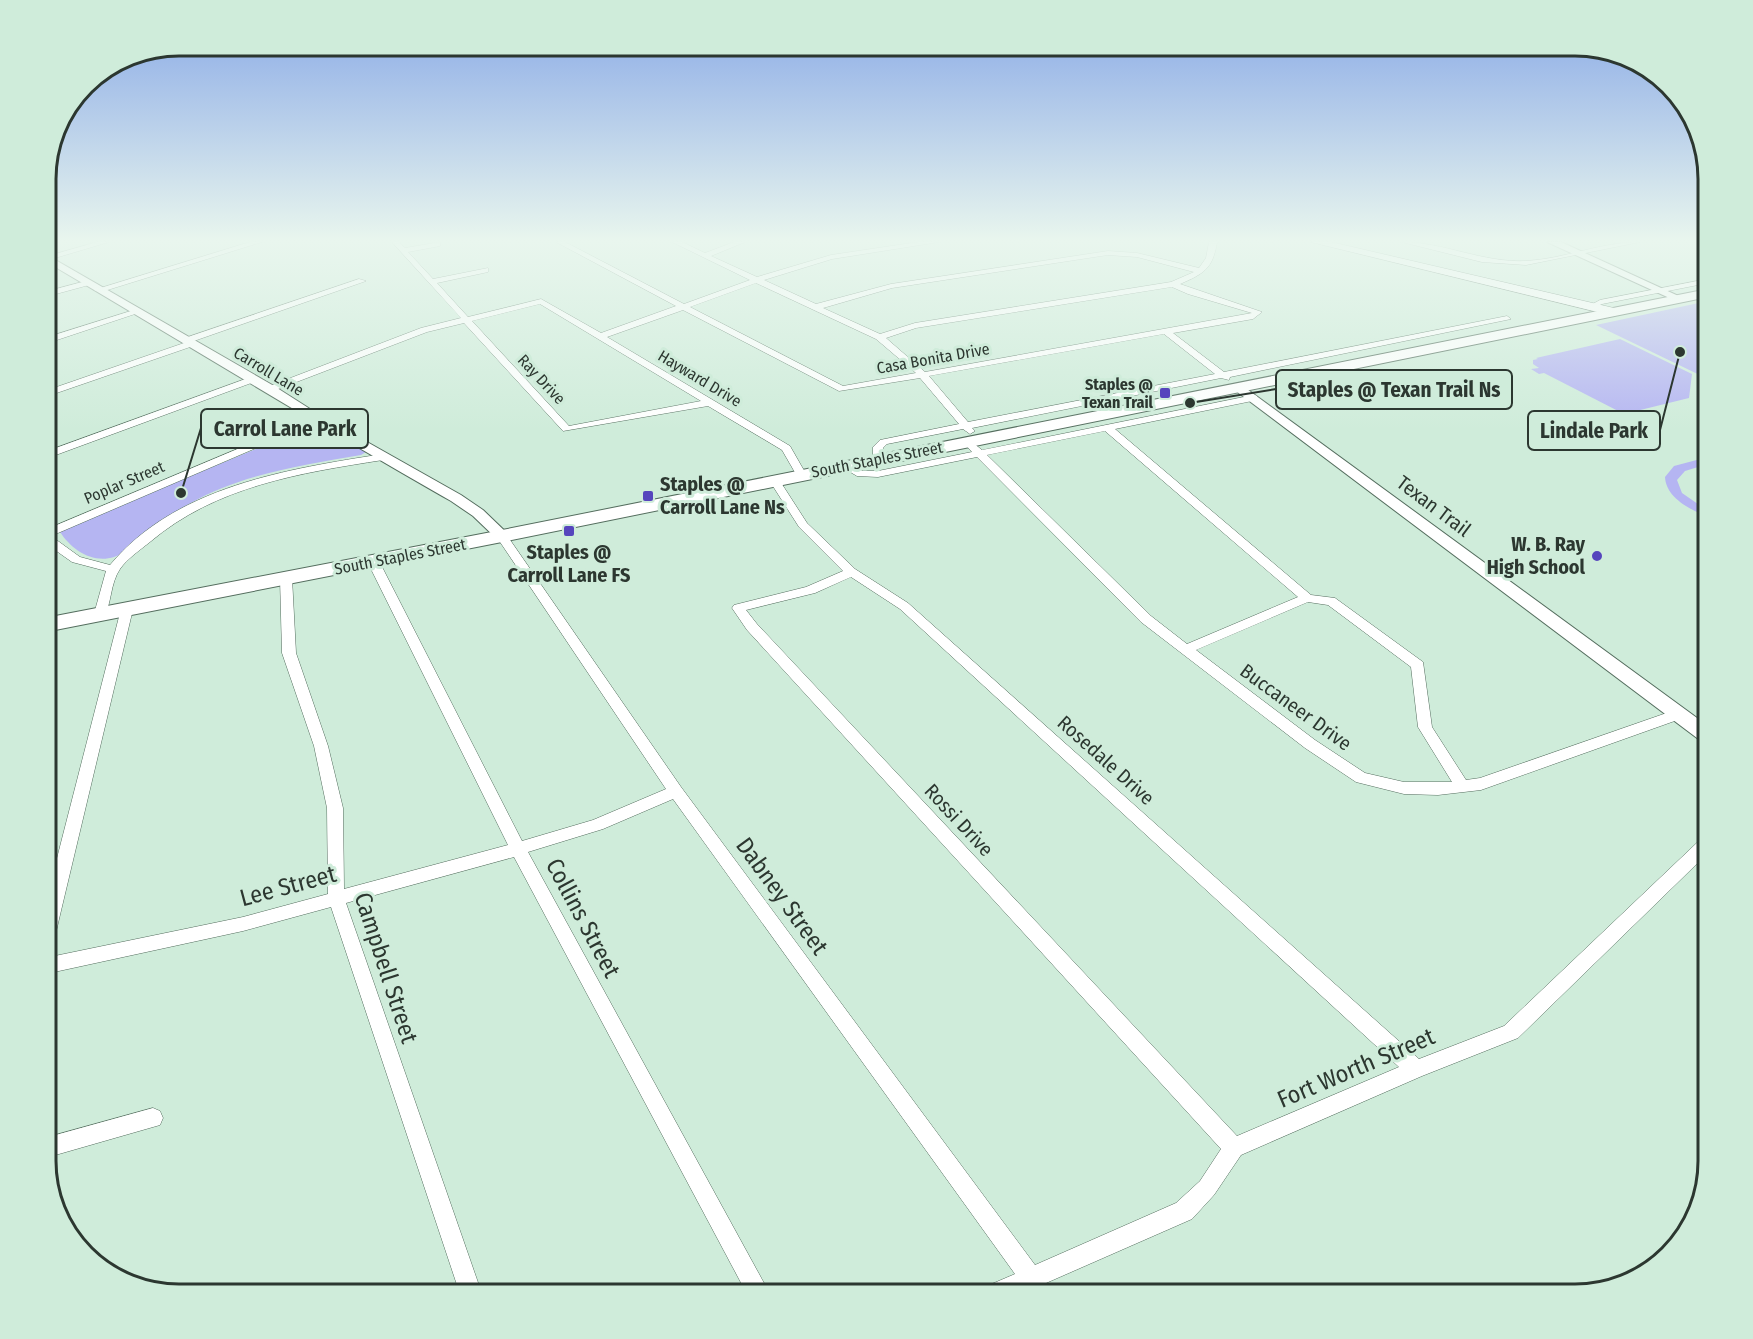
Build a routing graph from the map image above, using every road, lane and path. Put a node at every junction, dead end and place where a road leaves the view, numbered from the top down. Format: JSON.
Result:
{"nodes":[{"id":1,"x":124,"y":304,"type":"edge"},
{"id":2,"x":295,"y":304,"type":"edge"},
{"id":3,"x":453,"y":304,"type":"edge"},
{"id":4,"x":527,"y":304,"type":"edge"},
{"id":5,"x":547,"y":304,"type":"edge"},
{"id":6,"x":675,"y":304,"type":"edge"},
{"id":7,"x":691,"y":304,"type":"edge"},
{"id":8,"x":811,"y":304,"type":"edge"},
{"id":9,"x":825,"y":304,"type":"edge"},
{"id":10,"x":1047,"y":304,"type":"edge"},
{"id":11,"x":1233,"y":304,"type":"edge"},
{"id":12,"x":1579,"y":304,"type":"edge"},
{"id":13,"x":1595,"y":304,"type":"edge"},
{"id":14,"x":1652,"y":304,"type":"edge"},
{"id":15,"x":816,"y":307,"type":"junction"},
{"id":16,"x":1590,"y":307,"type":"junction"},
{"id":17,"x":681,"y":308,"type":"junction"},
{"id":18,"x":137,"y":312,"type":"junction"},
{"id":19,"x":1614,"y":312,"type":"junction"},
{"id":20,"x":1507,"y":319,"type":"dead end"},
{"id":21,"x":467,"y":320,"type":"junction"},
{"id":22,"x":1165,"y":331,"type":"junction"},
{"id":23,"x":601,"y":336,"type":"junction"},
{"id":24,"x":879,"y":337,"type":"junction"},
{"id":25,"x":56,"y":338,"type":"edge"},
{"id":26,"x":188,"y":342,"type":"junction"},
{"id":27,"x":1223,"y":375,"type":"junction"},
{"id":28,"x":923,"y":376,"type":"junction"},
{"id":29,"x":251,"y":380,"type":"junction"},
{"id":30,"x":270,"y":389,"type":"junction"},
{"id":31,"x":56,"y":390,"type":"edge"},
{"id":32,"x":1247,"y":393,"type":"junction"},
{"id":33,"x":712,"y":402,"type":"junction"},
{"id":34,"x":316,"y":419,"type":"junction"},
{"id":35,"x":1106,"y":427,"type":"junction"},
{"id":36,"x":973,"y":440,"type":"junction"},
{"id":37,"x":56,"y":452,"type":"edge"},
{"id":38,"x":383,"y":457,"type":"junction"},
{"id":39,"x":845,"y":466,"type":"junction"},
{"id":40,"x":801,"y":474,"type":"junction"},
{"id":41,"x":774,"y":480,"type":"junction"},
{"id":42,"x":56,"y":531,"type":"edge"},
{"id":43,"x":502,"y":537,"type":"junction"},
{"id":44,"x":56,"y":546,"type":"edge"},
{"id":45,"x":373,"y":561,"type":"junction"},
{"id":46,"x":114,"y":569,"type":"junction"},
{"id":47,"x":851,"y":572,"type":"junction"},
{"id":48,"x":286,"y":578,"type":"junction"},
{"id":49,"x":1307,"y":598,"type":"junction"},
{"id":50,"x":127,"y":609,"type":"junction"},
{"id":51,"x":100,"y":614,"type":"junction"},
{"id":52,"x":56,"y":623,"type":"edge"},
{"id":53,"x":1186,"y":649,"type":"junction"},
{"id":54,"x":1678,"y":714,"type":"junction"},
{"id":55,"x":1698,"y":729,"type":"edge"},
{"id":56,"x":1463,"y":787,"type":"junction"},
{"id":57,"x":676,"y":791,"type":"junction"},
{"id":58,"x":518,"y":849,"type":"junction"},
{"id":59,"x":1698,"y":853,"type":"edge"},
{"id":60,"x":56,"y":896,"type":"edge"},
{"id":61,"x":336,"y":897,"type":"junction"},
{"id":62,"x":56,"y":964,"type":"edge"},
{"id":63,"x":1416,"y":1069,"type":"junction"},
{"id":64,"x":153,"y":1118,"type":"dead end"},
{"id":65,"x":56,"y":1145,"type":"edge"},
{"id":66,"x":1234,"y":1148,"type":"junction"},
{"id":67,"x":1032,"y":1278,"type":"junction"},
{"id":68,"x":468,"y":1284,"type":"edge"},
{"id":69,"x":754,"y":1284,"type":"edge"},
{"id":70,"x":1018,"y":1284,"type":"edge"}],
"edges":[{"from":1,"to":18,"type":"street","name":"Carroll Lane"},
{"from":2,"to":26,"type":"street"},
{"from":3,"to":21,"type":"street","name":"Ray Drive"},
{"from":4,"to":21,"type":"street","name":"Hayward Drive"},
{"from":5,"to":23,"type":"street","name":"Hayward Drive"},
{"from":6,"to":17,"type":"street"},
{"from":7,"to":17,"type":"street"},
{"from":8,"to":15,"type":"street","name":"Buccaneer Drive"},
{"from":9,"to":15,"type":"street"},
{"from":10,"to":24,"type":"street"},
{"from":11,"to":22,"type":"street","name":"Casa Bonita Drive"},
{"from":12,"to":16,"type":"main road"},
{"from":13,"to":16,"type":"street"},
{"from":14,"to":19,"type":"main road","name":"South Staples Street"},
{"from":15,"to":24,"type":"street","name":"Buccaneer Drive"},
{"from":16,"to":19,"type":"main road"},
{"from":17,"to":23,"type":"street"},
{"from":17,"to":28,"type":"street","name":"Casa Bonita Drive"},
{"from":18,"to":25,"type":"street"},
{"from":18,"to":26,"type":"street","name":"Carroll Lane"},
{"from":19,"to":32,"type":"main road","name":"South Staples Street"},
{"from":20,"to":27,"type":"street"},
{"from":21,"to":30,"type":"street"},
{"from":21,"to":33,"type":"street","name":"Ray Drive"},
{"from":22,"to":27,"type":"street","name":"Texan Trail"},
{"from":22,"to":28,"type":"street","name":"Casa Bonita Drive"},
{"from":23,"to":33,"type":"street","name":"Hayward Drive"},
{"from":24,"to":28,"type":"street","name":"Buccaneer Drive"},
{"from":26,"to":29,"type":"street","name":"Carroll Lane"},
{"from":26,"to":31,"type":"street"},
{"from":27,"to":32,"type":"street","name":"Texan Trail"},
{"from":27,"to":36,"type":"street"},
{"from":28,"to":36,"type":"street","name":"Buccaneer Drive"},
{"from":29,"to":30,"type":"street","name":"Carroll Lane"},
{"from":29,"to":37,"type":"street"},
{"from":30,"to":34,"type":"street","name":"Carroll Lane"},
{"from":32,"to":35,"type":"street"},
{"from":32,"to":36,"type":"main road","name":"South Staples Street"},
{"from":32,"to":54,"type":"street","name":"Texan Trail"},
{"from":33,"to":40,"type":"street","name":"Hayward Drive"},
{"from":34,"to":38,"type":"street","name":"Carroll Lane"},
{"from":34,"to":42,"type":"street","name":"Poplar Street"},
{"from":35,"to":36,"type":"street"},
{"from":35,"to":49,"type":"street"},
{"from":36,"to":39,"type":"main road","name":"South Staples Street"},
{"from":36,"to":39,"type":"street"},
{"from":36,"to":53,"type":"street","name":"Buccaneer Drive"},
{"from":38,"to":43,"type":"street","name":"Carroll Lane"},
{"from":38,"to":46,"type":"street"},
{"from":39,"to":40,"type":"main road","name":"South Staples Street"},
{"from":40,"to":41,"type":"main road","name":"South Staples Street"},
{"from":41,"to":43,"type":"main road","name":"South Staples Street"},
{"from":41,"to":47,"type":"street","name":"Rosedale Drive"},
{"from":43,"to":45,"type":"main road","name":"South Staples Street"},
{"from":43,"to":57,"type":"street","name":"Dabney Street"},
{"from":44,"to":46,"type":"street"},
{"from":45,"to":48,"type":"main road","name":"South Staples Street"},
{"from":45,"to":58,"type":"street","name":"Collins Street"},
{"from":46,"to":51,"type":"street"},
{"from":47,"to":63,"type":"street","name":"Rosedale Drive"},
{"from":47,"to":66,"type":"street","name":"Rossi Drive"},
{"from":48,"to":50,"type":"main road","name":"South Staples Street"},
{"from":48,"to":61,"type":"street","name":"Campbell Street"},
{"from":49,"to":53,"type":"street"},
{"from":49,"to":56,"type":"street"},
{"from":50,"to":51,"type":"main road","name":"South Staples Street"},
{"from":50,"to":60,"type":"street"},
{"from":51,"to":52,"type":"main road","name":"South Staples Street"},
{"from":53,"to":56,"type":"street","name":"Buccaneer Drive"},
{"from":54,"to":55,"type":"street","name":"Texan Trail"},
{"from":54,"to":56,"type":"street","name":"Buccaneer Drive"},
{"from":57,"to":58,"type":"street","name":"Lee Street"},
{"from":57,"to":67,"type":"street","name":"Dabney Street"},
{"from":58,"to":61,"type":"street","name":"Lee Street"},
{"from":58,"to":69,"type":"street","name":"Collins Street"},
{"from":59,"to":63,"type":"street","name":"Fort Worth Street"},
{"from":61,"to":62,"type":"street","name":"Lee Street"},
{"from":61,"to":68,"type":"street","name":"Campbell Street"},
{"from":63,"to":66,"type":"street","name":"Fort Worth Street"},
{"from":64,"to":65,"type":"street"},
{"from":66,"to":67,"type":"street"},
{"from":67,"to":70,"type":"street"}]}
